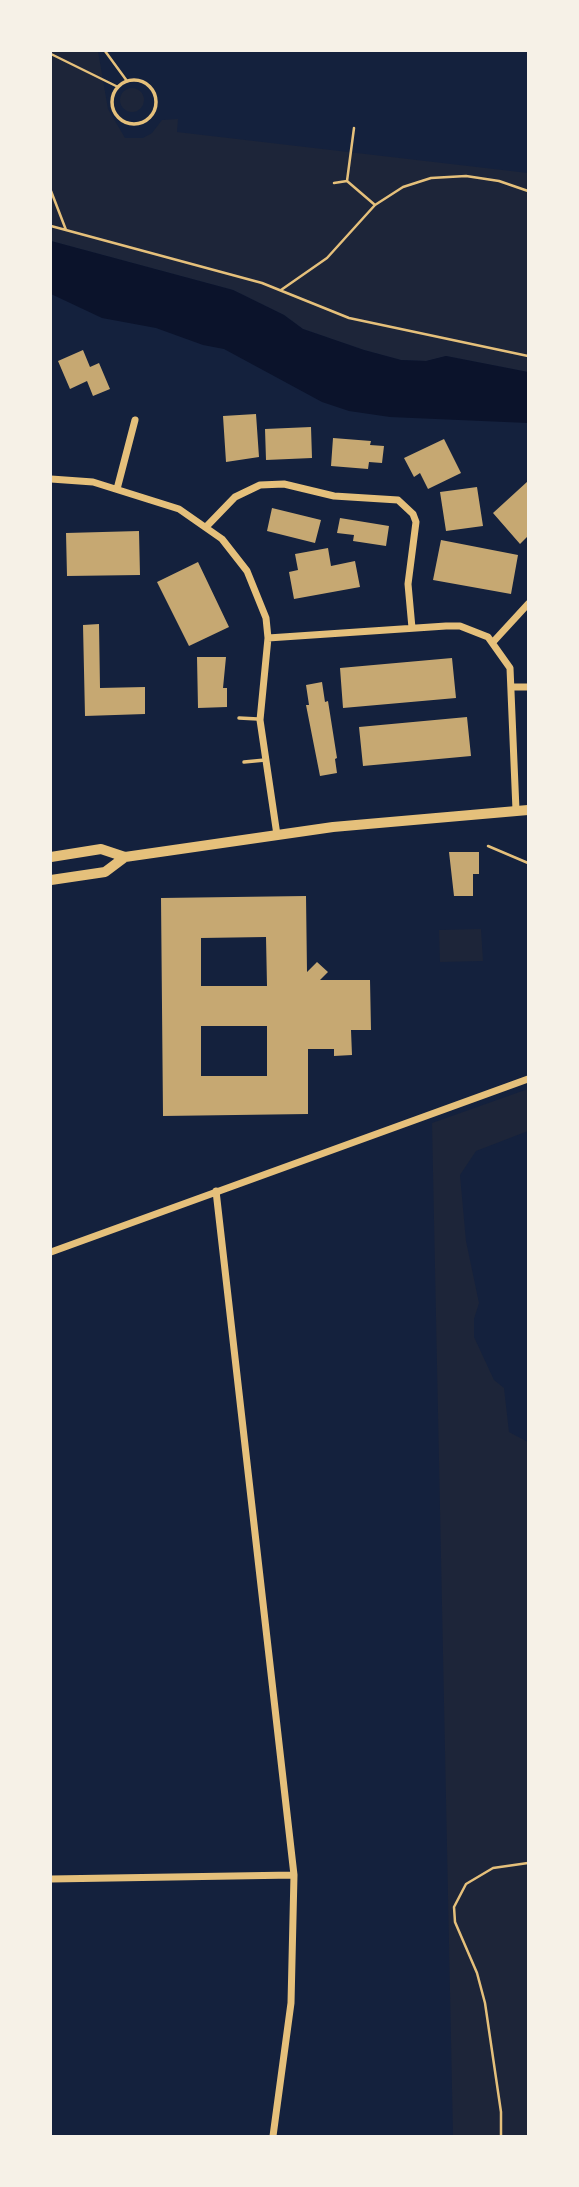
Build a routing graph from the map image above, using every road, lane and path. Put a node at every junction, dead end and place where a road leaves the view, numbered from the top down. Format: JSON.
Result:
{"nodes":[{"id":1,"x":104,"y":51,"type":"edge"},
{"id":2,"x":51,"y":54,"type":"edge"},
{"id":3,"x":127,"y":81,"type":"junction"},
{"id":4,"x":118,"y":87,"type":"junction"},
{"id":5,"x":354,"y":128,"type":"dead end"},
{"id":6,"x":347,"y":181,"type":"junction"},
{"id":7,"x":334,"y":183,"type":"dead end"},
{"id":8,"x":51,"y":191,"type":"edge"},
{"id":9,"x":528,"y":191,"type":"edge"},
{"id":10,"x":375,"y":205,"type":"junction"},
{"id":11,"x":51,"y":226,"type":"edge"},
{"id":12,"x":66,"y":230,"type":"junction"},
{"id":13,"x":281,"y":290,"type":"junction"},
{"id":14,"x":528,"y":356,"type":"edge"},
{"id":15,"x":135,"y":420,"type":"dead end"},
{"id":16,"x":51,"y":479,"type":"edge"},
{"id":17,"x":117,"y":489,"type":"junction"},
{"id":18,"x":206,"y":527,"type":"junction"},
{"id":19,"x":528,"y":604,"type":"edge"},
{"id":20,"x":412,"y":628,"type":"junction"},
{"id":21,"x":268,"y":638,"type":"junction"},
{"id":22,"x":494,"y":641,"type":"junction"},
{"id":23,"x":513,"y":687,"type":"junction"},
{"id":24,"x":528,"y":687,"type":"edge"},
{"id":25,"x":239,"y":718,"type":"dead end"},
{"id":26,"x":261,"y":720,"type":"junction"},
{"id":27,"x":265,"y":760,"type":"junction"},
{"id":28,"x":244,"y":762,"type":"dead end"},
{"id":29,"x":516,"y":810,"type":"junction"},
{"id":30,"x":528,"y":810,"type":"edge"},
{"id":31,"x":277,"y":835,"type":"junction"},
{"id":32,"x":488,"y":846,"type":"dead end"},
{"id":33,"x":51,"y":857,"type":"edge"},
{"id":34,"x":125,"y":857,"type":"junction"},
{"id":35,"x":528,"y":863,"type":"edge"},
{"id":36,"x":51,"y":880,"type":"edge"},
{"id":37,"x":528,"y":1079,"type":"edge"},
{"id":38,"x":216,"y":1191,"type":"junction"},
{"id":39,"x":51,"y":1252,"type":"edge"},
{"id":40,"x":528,"y":1863,"type":"edge"},
{"id":41,"x":293,"y":1875,"type":"junction"},
{"id":42,"x":51,"y":1879,"type":"edge"},
{"id":43,"x":273,"y":2136,"type":"edge"},
{"id":44,"x":501,"y":2136,"type":"edge"}],
"edges":[{"from":1,"to":3,"type":"path"},
{"from":2,"to":4,"type":"path"},
{"from":3,"to":4,"type":"lane"},
{"from":3,"to":4,"type":"lane"},
{"from":5,"to":6,"type":"path"},
{"from":6,"to":7,"type":"path"},
{"from":6,"to":10,"type":"path"},
{"from":8,"to":12,"type":"path"},
{"from":9,"to":10,"type":"path"},
{"from":10,"to":13,"type":"path"},
{"from":11,"to":12,"type":"path"},
{"from":12,"to":13,"type":"path"},
{"from":13,"to":14,"type":"path"},
{"from":15,"to":17,"type":"street"},
{"from":16,"to":17,"type":"street"},
{"from":17,"to":18,"type":"street"},
{"from":18,"to":20,"type":"street"},
{"from":18,"to":21,"type":"street"},
{"from":19,"to":22,"type":"street"},
{"from":20,"to":21,"type":"street"},
{"from":20,"to":22,"type":"street"},
{"from":21,"to":26,"type":"street"},
{"from":22,"to":23,"type":"street"},
{"from":23,"to":24,"type":"street"},
{"from":23,"to":29,"type":"street"},
{"from":25,"to":26,"type":"lane"},
{"from":26,"to":27,"type":"street"},
{"from":27,"to":28,"type":"lane"},
{"from":27,"to":31,"type":"street"},
{"from":29,"to":30,"type":"main road"},
{"from":29,"to":31,"type":"main road"},
{"from":31,"to":34,"type":"main road"},
{"from":32,"to":35,"type":"path"},
{"from":33,"to":34,"type":"main road"},
{"from":34,"to":36,"type":"main road"},
{"from":37,"to":38,"type":"street"},
{"from":38,"to":39,"type":"street"},
{"from":38,"to":41,"type":"street"},
{"from":40,"to":44,"type":"path"},
{"from":41,"to":42,"type":"street"},
{"from":41,"to":43,"type":"street"}]}
